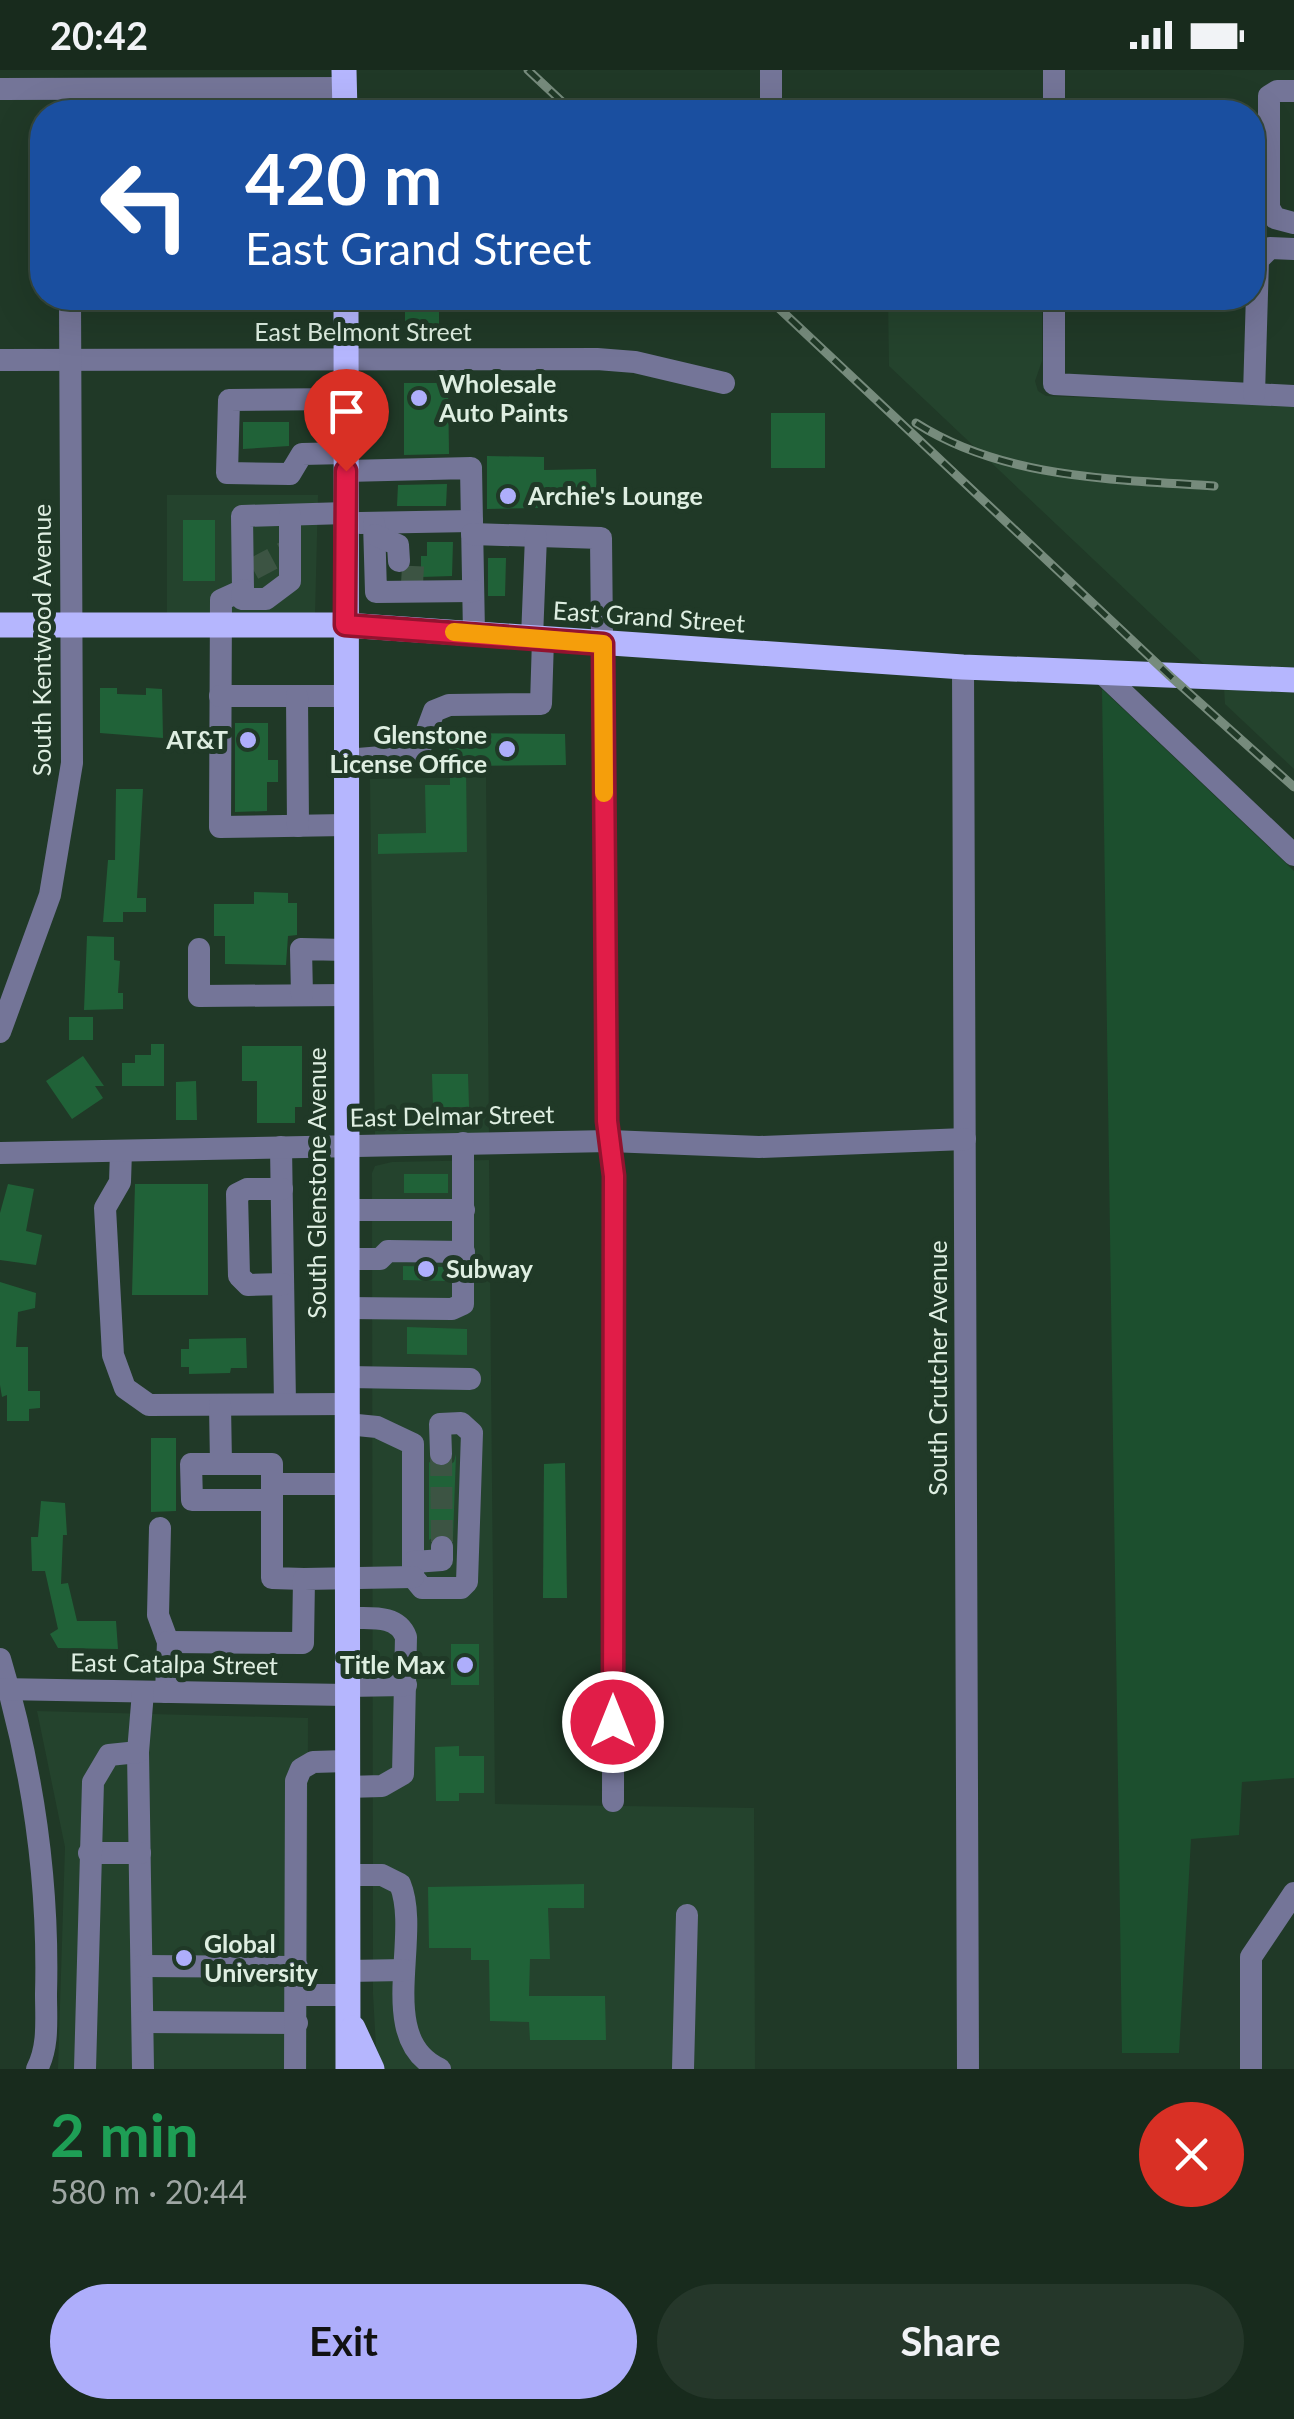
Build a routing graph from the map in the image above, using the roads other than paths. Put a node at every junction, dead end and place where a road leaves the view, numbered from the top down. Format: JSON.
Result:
{"nodes":[{"id":1,"x":771,"y":70,"type":"edge"},
{"id":2,"x":1054,"y":70,"type":"edge"},
{"id":3,"x":302,"y":79,"type":"edge"},
{"id":4,"x":0,"y":89,"type":"edge"},
{"id":5,"x":344,"y":90,"type":"edge"},
{"id":6,"x":1294,"y":92,"type":"edge"},
{"id":7,"x":62,"y":100,"type":"edge"},
{"id":8,"x":79,"y":100,"type":"edge"},
{"id":9,"x":772,"y":100,"type":"edge"},
{"id":10,"x":1054,"y":100,"type":"edge"},
{"id":11,"x":1294,"y":223,"type":"edge"},
{"id":12,"x":1294,"y":249,"type":"edge"},
{"id":13,"x":1265,"y":253,"type":"edge"},
{"id":14,"x":70,"y":310,"type":"edge"},
{"id":15,"x":346,"y":310,"type":"edge"},
{"id":16,"x":1054,"y":310,"type":"edge"},
{"id":17,"x":1257,"y":310,"type":"edge"},
{"id":18,"x":289,"y":358,"type":"junction"},
{"id":19,"x":347,"y":358,"type":"junction"},
{"id":20,"x":0,"y":360,"type":"edge"},
{"id":21,"x":70,"y":360,"type":"junction"},
{"id":22,"x":724,"y":383,"type":"dead end"},
{"id":23,"x":1254,"y":394,"type":"junction"},
{"id":24,"x":1294,"y":396,"type":"edge"},
{"id":25,"x":289,"y":399,"type":"junction"},
{"id":26,"x":346,"y":399,"type":"junction"},
{"id":27,"x":346,"y":462,"type":"junction"},
{"id":28,"x":290,"y":515,"type":"junction"},
{"id":29,"x":346,"y":518,"type":"junction"},
{"id":30,"x":472,"y":528,"type":"junction"},
{"id":31,"x":375,"y":529,"type":"junction"},
{"id":32,"x":536,"y":536,"type":"junction"},
{"id":33,"x":401,"y":577,"type":"junction"},
{"id":34,"x":246,"y":578,"type":"junction"},
{"id":35,"x":346,"y":582,"type":"junction"},
{"id":36,"x":473,"y":591,"type":"junction"},
{"id":37,"x":0,"y":625,"type":"edge"},
{"id":38,"x":70,"y":625,"type":"junction"},
{"id":39,"x":220,"y":625,"type":"junction"},
{"id":40,"x":345,"y":625,"type":"junction"},
{"id":41,"x":403,"y":628,"type":"junction"},
{"id":42,"x":474,"y":633,"type":"junction"},
{"id":43,"x":537,"y":639,"type":"junction"},
{"id":44,"x":603,"y":644,"type":"junction"},
{"id":45,"x":963,"y":668,"type":"junction"},
{"id":46,"x":1102,"y":673,"type":"junction"},
{"id":47,"x":1294,"y":680,"type":"edge"},
{"id":48,"x":220,"y":696,"type":"junction"},
{"id":49,"x":297,"y":696,"type":"junction"},
{"id":50,"x":346,"y":696,"type":"junction"},
{"id":51,"x":346,"y":760,"type":"junction"},
{"id":52,"x":346,"y":825,"type":"junction"},
{"id":53,"x":298,"y":826,"type":"junction"},
{"id":54,"x":1294,"y":854,"type":"edge"},
{"id":55,"x":199,"y":948,"type":"dead end"},
{"id":56,"x":346,"y":950,"type":"junction"},
{"id":57,"x":302,"y":995,"type":"junction"},
{"id":58,"x":346,"y":995,"type":"junction"},
{"id":59,"x":0,"y":1032,"type":"edge"},
{"id":60,"x":965,"y":1139,"type":"junction"},
{"id":61,"x":610,"y":1141,"type":"junction"},
{"id":62,"x":464,"y":1143,"type":"junction"},
{"id":63,"x":347,"y":1146,"type":"junction"},
{"id":64,"x":281,"y":1148,"type":"junction"},
{"id":65,"x":122,"y":1150,"type":"junction"},
{"id":66,"x":0,"y":1153,"type":"edge"},
{"id":67,"x":282,"y":1189,"type":"junction"},
{"id":68,"x":347,"y":1210,"type":"junction"},
{"id":69,"x":464,"y":1210,"type":"junction"},
{"id":70,"x":464,"y":1252,"type":"junction"},
{"id":71,"x":347,"y":1258,"type":"junction"},
{"id":72,"x":283,"y":1284,"type":"junction"},
{"id":73,"x":347,"y":1308,"type":"junction"},
{"id":74,"x":470,"y":1379,"type":"dead end"},
{"id":75,"x":347,"y":1402,"type":"junction"},
{"id":76,"x":285,"y":1404,"type":"junction"},
{"id":77,"x":220,"y":1405,"type":"junction"},
{"id":78,"x":413,"y":1444,"type":"junction"},
{"id":79,"x":221,"y":1464,"type":"junction"},
{"id":80,"x":347,"y":1484,"type":"junction"},
{"id":81,"x":272,"y":1492,"type":"junction"},
{"id":82,"x":160,"y":1528,"type":"dead end"},
{"id":83,"x":442,"y":1547,"type":"dead end"},
{"id":84,"x":414,"y":1570,"type":"junction"},
{"id":85,"x":347,"y":1578,"type":"junction"},
{"id":86,"x":304,"y":1579,"type":"junction"},
{"id":87,"x":347,"y":1618,"type":"junction"},
{"id":88,"x":168,"y":1642,"type":"junction"},
{"id":89,"x":0,"y":1659,"type":"edge"},
{"id":90,"x":406,"y":1685,"type":"junction"},
{"id":91,"x":5,"y":1689,"type":"edge"},
{"id":92,"x":347,"y":1690,"type":"junction"},
{"id":93,"x":154,"y":1692,"type":"junction"},
{"id":94,"x":138,"y":1752,"type":"junction"},
{"id":95,"x":347,"y":1760,"type":"junction"},
{"id":96,"x":347,"y":1787,"type":"junction"},
{"id":97,"x":613,"y":1801,"type":"dead end"},
{"id":98,"x":89,"y":1853,"type":"junction"},
{"id":99,"x":140,"y":1854,"type":"junction"},
{"id":100,"x":348,"y":1874,"type":"junction"},
{"id":101,"x":1294,"y":1893,"type":"edge"},
{"id":102,"x":687,"y":1915,"type":"dead end"},
{"id":103,"x":142,"y":1966,"type":"junction"},
{"id":104,"x":297,"y":1967,"type":"junction"},
{"id":105,"x":404,"y":1970,"type":"junction"},
{"id":106,"x":348,"y":1993,"type":"junction"},
{"id":107,"x":297,"y":1995,"type":"junction"},
{"id":108,"x":143,"y":2022,"type":"junction"},
{"id":109,"x":297,"y":2023,"type":"junction"},
{"id":110,"x":37,"y":2069,"type":"edge"},
{"id":111,"x":85,"y":2069,"type":"edge"},
{"id":112,"x":144,"y":2069,"type":"edge"},
{"id":113,"x":296,"y":2069,"type":"edge"},
{"id":114,"x":348,"y":2069,"type":"edge"},
{"id":115,"x":372,"y":2069,"type":"edge"},
{"id":116,"x":440,"y":2069,"type":"edge"},
{"id":117,"x":683,"y":2069,"type":"edge"},
{"id":118,"x":968,"y":2069,"type":"edge"},
{"id":119,"x":1251,"y":2069,"type":"edge"}],
"edges":[{"from":1,"to":9,"type":"street"},
{"from":2,"to":10,"type":"street"},
{"from":3,"to":5,"type":"street"},
{"from":3,"to":8,"type":"street"},
{"from":4,"to":7,"type":"street"},
{"from":6,"to":11,"type":"street"},
{"from":12,"to":13,"type":"street"},
{"from":14,"to":21,"type":"street","name":"South Kentwood Avenue"},
{"from":15,"to":19,"type":"main road","name":"South Glenstone Avenue"},
{"from":16,"to":23,"type":"street"},
{"from":17,"to":23,"type":"street"},
{"from":18,"to":19,"type":"street","name":"East Belmont Street"},
{"from":18,"to":21,"type":"street","name":"East Belmont Street"},
{"from":18,"to":25,"type":"street"},
{"from":19,"to":22,"type":"street","name":"East Belmont Street"},
{"from":19,"to":26,"type":"main road","name":"South Glenstone Avenue"},
{"from":20,"to":21,"type":"street","name":"East Belmont Street"},
{"from":21,"to":38,"type":"street","name":"South Kentwood Avenue"},
{"from":23,"to":24,"type":"street"},
{"from":25,"to":26,"type":"street"},
{"from":25,"to":27,"type":"street"},
{"from":26,"to":27,"type":"main road","name":"South Glenstone Avenue"},
{"from":27,"to":29,"type":"main road","name":"South Glenstone Avenue"},
{"from":27,"to":30,"type":"street"},
{"from":28,"to":29,"type":"street"},
{"from":28,"to":34,"type":"street"},
{"from":28,"to":34,"type":"street"},
{"from":29,"to":31,"type":"street"},
{"from":29,"to":35,"type":"main road","name":"South Glenstone Avenue"},
{"from":30,"to":31,"type":"street"},
{"from":30,"to":32,"type":"street"},
{"from":30,"to":36,"type":"street"},
{"from":31,"to":33,"type":"street"},
{"from":31,"to":33,"type":"street"},
{"from":32,"to":43,"type":"street"},
{"from":32,"to":44,"type":"street"},
{"from":33,"to":35,"type":"street"},
{"from":33,"to":36,"type":"street"},
{"from":33,"to":41,"type":"street"},
{"from":34,"to":39,"type":"street"},
{"from":35,"to":40,"type":"main road","name":"South Glenstone Avenue"},
{"from":36,"to":42,"type":"street"},
{"from":37,"to":38,"type":"main road","name":"East Grand Street"},
{"from":38,"to":39,"type":"main road","name":"East Grand Street"},
{"from":38,"to":59,"type":"street","name":"South Kentwood Avenue"},
{"from":39,"to":40,"type":"main road","name":"East Grand Street"},
{"from":39,"to":48,"type":"street"},
{"from":40,"to":41,"type":"main road","name":"East Grand Street"},
{"from":40,"to":50,"type":"main road","name":"South Glenstone Avenue"},
{"from":41,"to":42,"type":"main road","name":"East Grand Street"},
{"from":42,"to":43,"type":"main road","name":"East Grand Street"},
{"from":43,"to":44,"type":"main road","name":"East Grand Street"},
{"from":43,"to":51,"type":"street"},
{"from":44,"to":45,"type":"main road","name":"East Grand Street"},
{"from":44,"to":61,"type":"street"},
{"from":45,"to":46,"type":"main road","name":"East Grand Street"},
{"from":45,"to":60,"type":"street","name":"South Crutcher Avenue"},
{"from":46,"to":47,"type":"main road","name":"East Grand Street"},
{"from":46,"to":54,"type":"street"},
{"from":48,"to":49,"type":"street"},
{"from":48,"to":53,"type":"street"},
{"from":49,"to":50,"type":"street"},
{"from":49,"to":53,"type":"street"},
{"from":50,"to":51,"type":"main road","name":"South Glenstone Avenue"},
{"from":51,"to":52,"type":"main road","name":"South Glenstone Avenue"},
{"from":52,"to":53,"type":"street"},
{"from":52,"to":56,"type":"main road","name":"South Glenstone Avenue"},
{"from":55,"to":57,"type":"street"},
{"from":56,"to":57,"type":"street"},
{"from":56,"to":58,"type":"main road","name":"South Glenstone Avenue"},
{"from":57,"to":58,"type":"street"},
{"from":58,"to":63,"type":"main road","name":"South Glenstone Avenue"},
{"from":60,"to":61,"type":"street","name":"East Delmar Street"},
{"from":60,"to":118,"type":"street","name":"South Crutcher Avenue"},
{"from":61,"to":62,"type":"street","name":"East Delmar Street"},
{"from":61,"to":97,"type":"street"},
{"from":62,"to":63,"type":"street","name":"East Delmar Street"},
{"from":62,"to":69,"type":"street"},
{"from":63,"to":64,"type":"street","name":"East Delmar Street"},
{"from":63,"to":68,"type":"main road","name":"South Glenstone Avenue"},
{"from":64,"to":65,"type":"street","name":"East Delmar Street"},
{"from":64,"to":67,"type":"street"},
{"from":65,"to":66,"type":"street","name":"East Delmar Street"},
{"from":65,"to":77,"type":"street"},
{"from":67,"to":72,"type":"street"},
{"from":67,"to":72,"type":"street"},
{"from":68,"to":69,"type":"street"},
{"from":68,"to":71,"type":"main road","name":"South Glenstone Avenue"},
{"from":69,"to":70,"type":"street"},
{"from":70,"to":71,"type":"street"},
{"from":70,"to":73,"type":"street"},
{"from":71,"to":73,"type":"main road","name":"South Glenstone Avenue"},
{"from":72,"to":76,"type":"street"},
{"from":73,"to":75,"type":"main road","name":"South Glenstone Avenue"},
{"from":74,"to":75,"type":"street"},
{"from":75,"to":76,"type":"street"},
{"from":75,"to":78,"type":"street"},
{"from":75,"to":80,"type":"main road","name":"South Glenstone Avenue"},
{"from":76,"to":77,"type":"street"},
{"from":77,"to":79,"type":"street"},
{"from":78,"to":84,"type":"street"},
{"from":78,"to":84,"type":"street"},
{"from":79,"to":81,"type":"street"},
{"from":79,"to":81,"type":"street"},
{"from":80,"to":81,"type":"street"},
{"from":80,"to":85,"type":"main road","name":"South Glenstone Avenue"},
{"from":81,"to":86,"type":"street"},
{"from":82,"to":88,"type":"street"},
{"from":83,"to":84,"type":"street"},
{"from":84,"to":85,"type":"street"},
{"from":85,"to":86,"type":"street"},
{"from":85,"to":87,"type":"main road","name":"South Glenstone Avenue"},
{"from":86,"to":88,"type":"street"},
{"from":87,"to":90,"type":"street"},
{"from":87,"to":92,"type":"main road","name":"South Glenstone Avenue"},
{"from":88,"to":93,"type":"street"},
{"from":89,"to":91,"type":"street"},
{"from":90,"to":92,"type":"street","name":"East Catalpa Street"},
{"from":90,"to":96,"type":"street"},
{"from":91,"to":93,"type":"street","name":"East Catalpa Street"},
{"from":91,"to":110,"type":"street"},
{"from":92,"to":93,"type":"street","name":"East Catalpa Street"},
{"from":92,"to":95,"type":"main road","name":"South Glenstone Avenue"},
{"from":93,"to":94,"type":"street"},
{"from":94,"to":98,"type":"street"},
{"from":94,"to":99,"type":"street"},
{"from":95,"to":96,"type":"main road","name":"South Glenstone Avenue"},
{"from":95,"to":104,"type":"street"},
{"from":96,"to":100,"type":"main road","name":"South Glenstone Avenue"},
{"from":98,"to":99,"type":"street"},
{"from":98,"to":111,"type":"street"},
{"from":99,"to":103,"type":"street"},
{"from":100,"to":105,"type":"street"},
{"from":100,"to":106,"type":"main road","name":"South Glenstone Avenue"},
{"from":101,"to":119,"type":"street"},
{"from":102,"to":117,"type":"street"},
{"from":103,"to":104,"type":"street"},
{"from":103,"to":108,"type":"street"},
{"from":104,"to":107,"type":"street"},
{"from":105,"to":106,"type":"street"},
{"from":105,"to":116,"type":"street"},
{"from":106,"to":107,"type":"street"},
{"from":106,"to":114,"type":"main road","name":"South Glenstone Avenue"},
{"from":106,"to":115,"type":"main road"},
{"from":107,"to":109,"type":"street"},
{"from":108,"to":109,"type":"street"},
{"from":108,"to":112,"type":"street"},
{"from":109,"to":113,"type":"street"}]}
